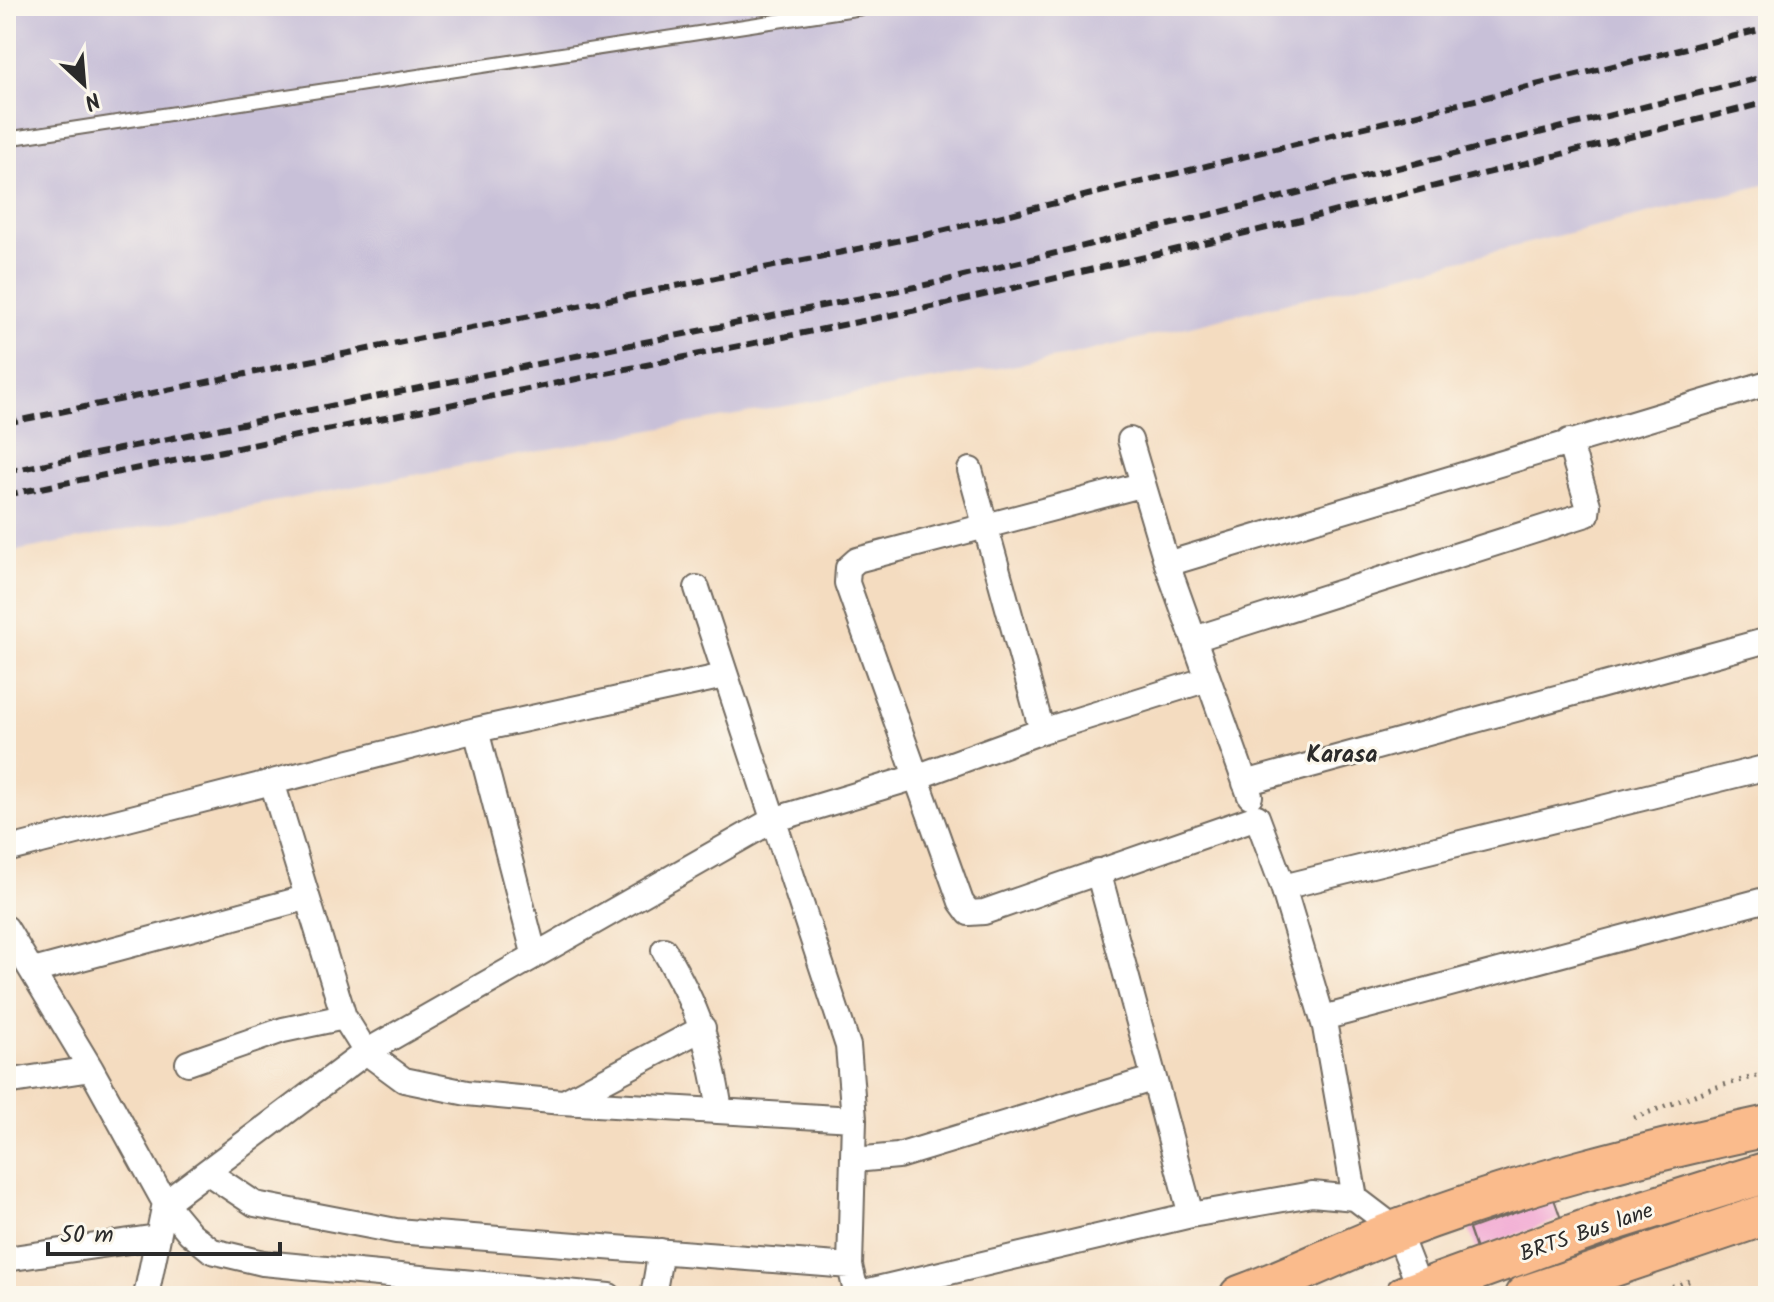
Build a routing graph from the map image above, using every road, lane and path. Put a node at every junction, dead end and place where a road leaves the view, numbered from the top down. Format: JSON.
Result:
{"nodes":[{"id":1,"x":875,"y":6,"type":"edge"},
{"id":2,"x":6,"y":139,"type":"edge"},
{"id":3,"x":1768,"y":383,"type":"edge"},
{"id":4,"x":1130,"y":440,"type":"dead end"},
{"id":5,"x":1569,"y":441,"type":"junction"},
{"id":6,"x":970,"y":470,"type":"dead end"},
{"id":7,"x":1141,"y":485,"type":"junction"},
{"id":8,"x":984,"y":526,"type":"junction"},
{"id":9,"x":1167,"y":564,"type":"junction"},
{"id":10,"x":697,"y":588,"type":"dead end"},
{"id":11,"x":1194,"y":639,"type":"junction"},
{"id":12,"x":1768,"y":640,"type":"edge"},
{"id":13,"x":724,"y":676,"type":"junction"},
{"id":14,"x":1208,"y":679,"type":"junction"},
{"id":15,"x":476,"y":730,"type":"junction"},
{"id":16,"x":1042,"y":731,"type":"junction"},
{"id":17,"x":1768,"y":767,"type":"edge"},
{"id":18,"x":919,"y":776,"type":"junction"},
{"id":19,"x":272,"y":782,"type":"junction"},
{"id":20,"x":1245,"y":783,"type":"junction"},
{"id":21,"x":1257,"y":817,"type":"junction"},
{"id":22,"x":773,"y":820,"type":"junction"},
{"id":23,"x":6,"y":850,"type":"edge"},
{"id":24,"x":1098,"y":871,"type":"junction"},
{"id":25,"x":1283,"y":887,"type":"junction"},
{"id":26,"x":305,"y":898,"type":"junction"},
{"id":27,"x":1768,"y":899,"type":"edge"},
{"id":28,"x":6,"y":928,"type":"edge"},
{"id":29,"x":664,"y":950,"type":"dead end"},
{"id":30,"x":534,"y":953,"type":"junction"},
{"id":31,"x":42,"y":969,"type":"junction"},
{"id":32,"x":344,"y":1017,"type":"junction"},
{"id":33,"x":1323,"y":1018,"type":"junction"},
{"id":34,"x":703,"y":1028,"type":"junction"},
{"id":35,"x":366,"y":1052,"type":"junction"},
{"id":36,"x":188,"y":1063,"type":"dead end"},
{"id":37,"x":91,"y":1069,"type":"junction"},
{"id":38,"x":1152,"y":1079,"type":"junction"},
{"id":39,"x":6,"y":1082,"type":"edge"},
{"id":40,"x":562,"y":1102,"type":"junction"},
{"id":41,"x":720,"y":1110,"type":"junction"},
{"id":42,"x":854,"y":1119,"type":"junction"},
{"id":43,"x":1768,"y":1126,"type":"edge"},
{"id":44,"x":854,"y":1160,"type":"junction"},
{"id":45,"x":1768,"y":1172,"type":"edge"},
{"id":46,"x":203,"y":1175,"type":"junction"},
{"id":47,"x":172,"y":1198,"type":"junction"},
{"id":48,"x":1355,"y":1198,"type":"junction"},
{"id":49,"x":1768,"y":1214,"type":"edge"},
{"id":50,"x":1191,"y":1215,"type":"junction"},
{"id":51,"x":1397,"y":1230,"type":"junction"},
{"id":52,"x":157,"y":1237,"type":"junction"},
{"id":53,"x":6,"y":1259,"type":"edge"},
{"id":54,"x":850,"y":1266,"type":"junction"},
{"id":55,"x":657,"y":1277,"type":"edge"},
{"id":56,"x":1416,"y":1294,"type":"edge"},
{"id":57,"x":857,"y":1295,"type":"edge"},
{"id":58,"x":146,"y":1296,"type":"edge"},
{"id":59,"x":609,"y":1296,"type":"edge"},
{"id":60,"x":1240,"y":1296,"type":"edge"},
{"id":61,"x":1525,"y":1296,"type":"edge"}],
"edges":[{"from":1,"to":2,"type":"lane"},
{"from":3,"to":5,"type":"street"},
{"from":4,"to":7,"type":"street"},
{"from":5,"to":9,"type":"street"},
{"from":5,"to":11,"type":"street"},
{"from":6,"to":8,"type":"street"},
{"from":7,"to":8,"type":"street"},
{"from":7,"to":9,"type":"street"},
{"from":8,"to":16,"type":"street"},
{"from":8,"to":18,"type":"street"},
{"from":9,"to":11,"type":"street"},
{"from":10,"to":13,"type":"street"},
{"from":11,"to":14,"type":"street"},
{"from":12,"to":20,"type":"street"},
{"from":13,"to":15,"type":"street"},
{"from":13,"to":22,"type":"street"},
{"from":14,"to":16,"type":"street"},
{"from":14,"to":20,"type":"street"},
{"from":15,"to":19,"type":"street"},
{"from":15,"to":30,"type":"street"},
{"from":16,"to":18,"type":"street"},
{"from":17,"to":25,"type":"street"},
{"from":18,"to":22,"type":"street"},
{"from":18,"to":24,"type":"street"},
{"from":19,"to":23,"type":"street"},
{"from":19,"to":26,"type":"street"},
{"from":20,"to":21,"type":"street"},
{"from":21,"to":24,"type":"street"},
{"from":21,"to":25,"type":"street"},
{"from":22,"to":30,"type":"street"},
{"from":22,"to":42,"type":"street"},
{"from":24,"to":38,"type":"street"},
{"from":25,"to":33,"type":"street"},
{"from":26,"to":31,"type":"street"},
{"from":26,"to":32,"type":"street"},
{"from":27,"to":33,"type":"street"},
{"from":28,"to":31,"type":"street"},
{"from":29,"to":34,"type":"street"},
{"from":30,"to":35,"type":"street"},
{"from":31,"to":37,"type":"street"},
{"from":32,"to":35,"type":"street"},
{"from":32,"to":36,"type":"street"},
{"from":33,"to":48,"type":"street"},
{"from":34,"to":40,"type":"street"},
{"from":34,"to":41,"type":"street"},
{"from":35,"to":40,"type":"street"},
{"from":35,"to":46,"type":"street"},
{"from":37,"to":39,"type":"street"},
{"from":37,"to":47,"type":"street"},
{"from":38,"to":44,"type":"street"},
{"from":38,"to":50,"type":"street"},
{"from":40,"to":41,"type":"street"},
{"from":41,"to":42,"type":"street"},
{"from":42,"to":44,"type":"street"},
{"from":43,"to":51,"type":"main road"},
{"from":44,"to":54,"type":"street"},
{"from":45,"to":56,"type":"main road","name":"BRTS Bus lane"},
{"from":46,"to":47,"type":"street"},
{"from":46,"to":55,"type":"street"},
{"from":47,"to":52,"type":"street"},
{"from":47,"to":59,"type":"street"},
{"from":48,"to":50,"type":"street"},
{"from":48,"to":51,"type":"street"},
{"from":49,"to":61,"type":"main road"},
{"from":50,"to":57,"type":"street"},
{"from":51,"to":56,"type":"street"},
{"from":51,"to":60,"type":"main road"},
{"from":52,"to":53,"type":"street"},
{"from":52,"to":58,"type":"street"},
{"from":54,"to":55,"type":"street"},
{"from":54,"to":57,"type":"street"}]}
